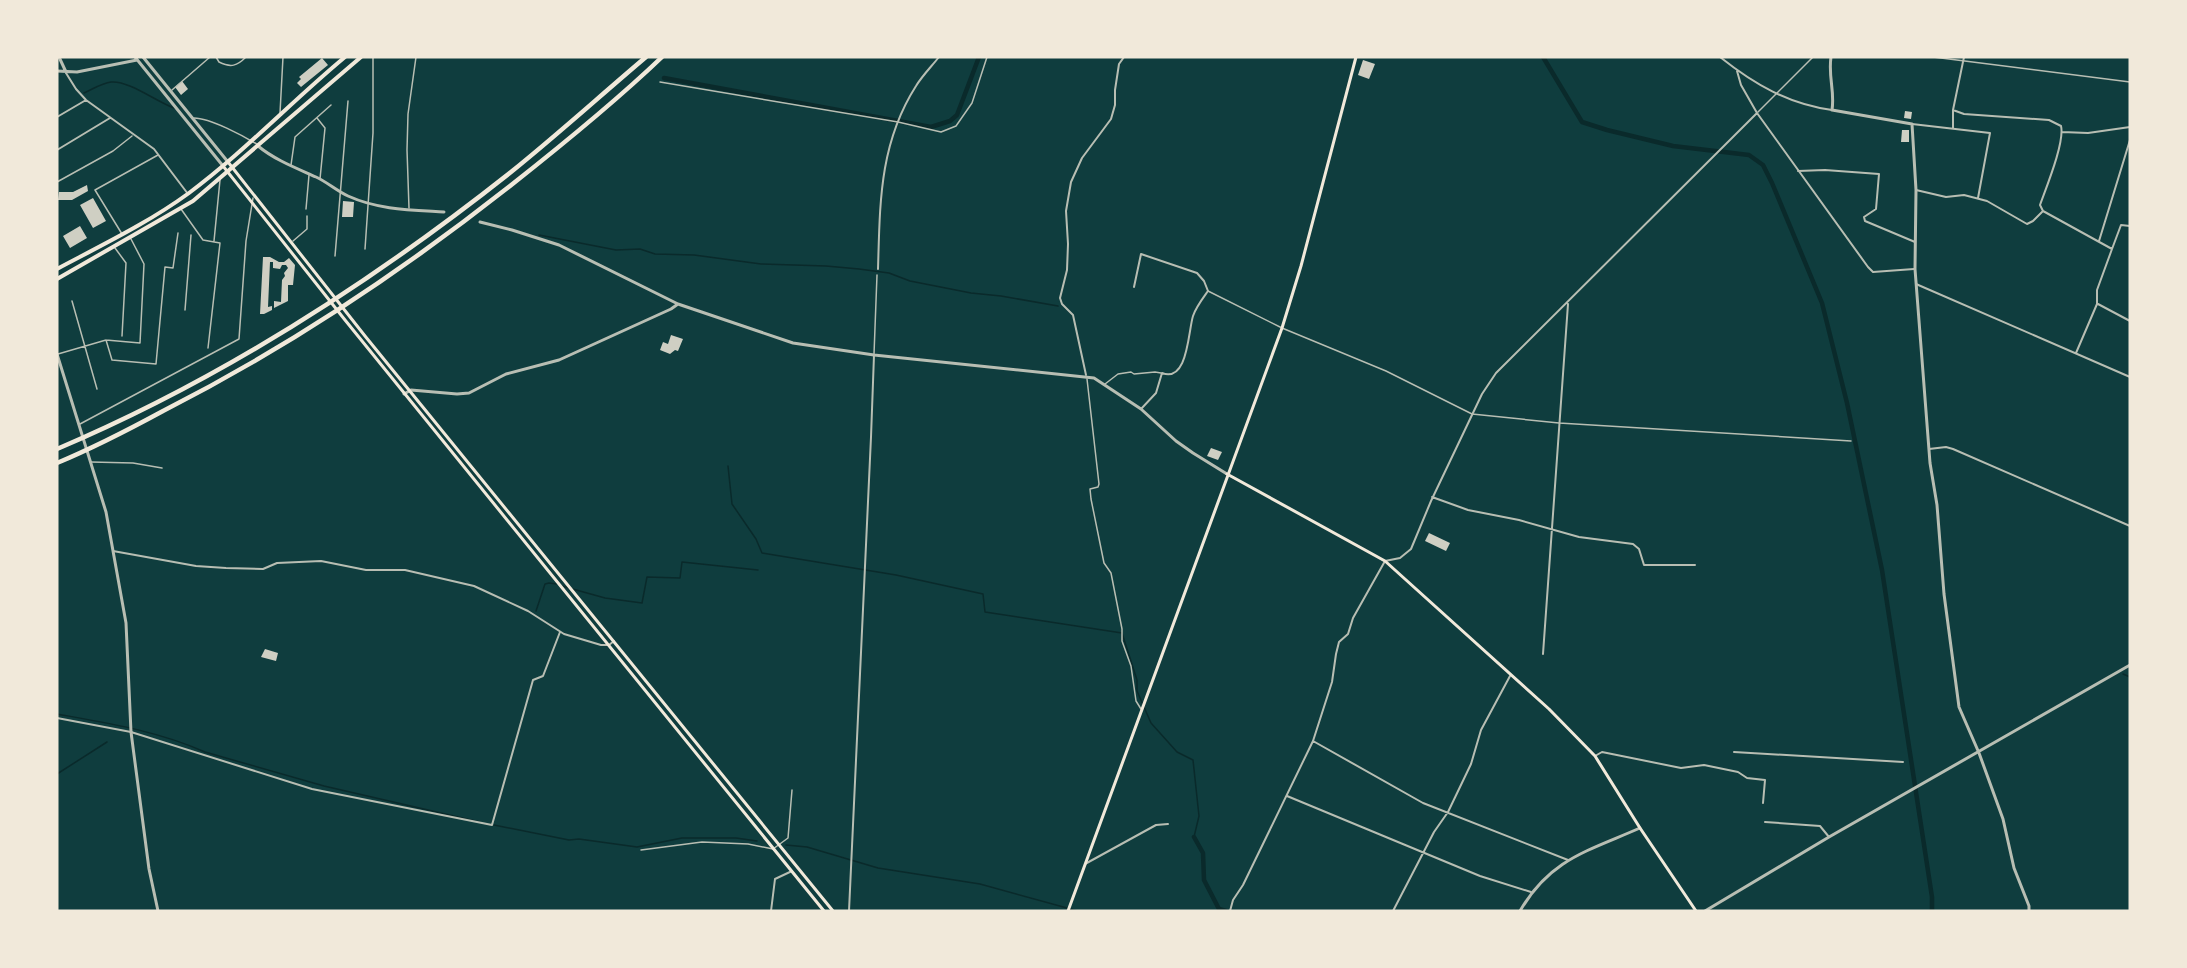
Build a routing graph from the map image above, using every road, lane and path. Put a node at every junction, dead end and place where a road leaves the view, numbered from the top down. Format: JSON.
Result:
{"nodes":[{"id":1,"x":59,"y":57,"type":"edge"},
{"id":2,"x":144,"y":57,"type":"edge"},
{"id":3,"x":210,"y":57,"type":"edge"},
{"id":4,"x":216,"y":57,"type":"edge"},
{"id":5,"x":246,"y":57,"type":"edge"},
{"id":6,"x":283,"y":57,"type":"edge"},
{"id":7,"x":335,"y":57,"type":"edge"},
{"id":8,"x":345,"y":57,"type":"edge"},
{"id":9,"x":361,"y":57,"type":"edge"},
{"id":10,"x":373,"y":57,"type":"edge"},
{"id":11,"x":416,"y":57,"type":"edge"},
{"id":12,"x":646,"y":57,"type":"edge"},
{"id":13,"x":662,"y":57,"type":"edge"},
{"id":14,"x":939,"y":57,"type":"edge"},
{"id":15,"x":987,"y":57,"type":"edge"},
{"id":16,"x":1124,"y":57,"type":"edge"},
{"id":17,"x":1356,"y":57,"type":"edge"},
{"id":18,"x":1719,"y":57,"type":"edge"},
{"id":19,"x":1813,"y":57,"type":"edge"},
{"id":20,"x":1831,"y":57,"type":"edge"},
{"id":21,"x":1933,"y":57,"type":"edge"},
{"id":22,"x":136,"y":59,"type":"edge"},
{"id":23,"x":1964,"y":59,"type":"edge"},
{"id":24,"x":340,"y":62,"type":"junction"},
{"id":25,"x":57,"y":71,"type":"edge"},
{"id":26,"x":1737,"y":71,"type":"junction"},
{"id":27,"x":66,"y":72,"type":"junction"},
{"id":28,"x":660,"y":82,"type":"dead end"},
{"id":29,"x":2130,"y":82,"type":"edge"},
{"id":30,"x":170,"y":91,"type":"junction"},
{"id":31,"x":1776,"y":95,"type":"junction"},
{"id":32,"x":86,"y":100,"type":"junction"},
{"id":33,"x":348,"y":101,"type":"dead end"},
{"id":34,"x":331,"y":105,"type":"dead end"},
{"id":35,"x":1832,"y":110,"type":"junction"},
{"id":36,"x":1953,"y":110,"type":"junction"},
{"id":37,"x":1757,"y":113,"type":"junction"},
{"id":38,"x":280,"y":114,"type":"junction"},
{"id":39,"x":57,"y":117,"type":"edge"},
{"id":40,"x":110,"y":118,"type":"junction"},
{"id":41,"x":192,"y":118,"type":"junction"},
{"id":42,"x":316,"y":118,"type":"junction"},
{"id":43,"x":898,"y":122,"type":"junction"},
{"id":44,"x":1912,"y":124,"type":"junction"},
{"id":45,"x":2130,"y":127,"type":"edge"},
{"id":46,"x":1953,"y":128,"type":"junction"},
{"id":47,"x":2062,"y":132,"type":"junction"},
{"id":48,"x":133,"y":135,"type":"junction"},
{"id":49,"x":251,"y":140,"type":"junction"},
{"id":50,"x":2130,"y":140,"type":"edge"},
{"id":51,"x":258,"y":146,"type":"junction"},
{"id":52,"x":57,"y":150,"type":"edge"},
{"id":53,"x":159,"y":154,"type":"junction"},
{"id":54,"x":228,"y":162,"type":"junction"},
{"id":55,"x":223,"y":166,"type":"junction"},
{"id":56,"x":291,"y":166,"type":"junction"},
{"id":57,"x":233,"y":168,"type":"junction"},
{"id":58,"x":1798,"y":171,"type":"junction"},
{"id":59,"x":228,"y":173,"type":"junction"},
{"id":60,"x":309,"y":174,"type":"junction"},
{"id":61,"x":220,"y":179,"type":"junction"},
{"id":62,"x":320,"y":179,"type":"junction"},
{"id":63,"x":57,"y":182,"type":"edge"},
{"id":64,"x":1916,"y":190,"type":"junction"},
{"id":65,"x":340,"y":191,"type":"junction"},
{"id":66,"x":188,"y":194,"type":"junction"},
{"id":67,"x":255,"y":194,"type":"junction"},
{"id":68,"x":1978,"y":199,"type":"junction"},
{"id":69,"x":251,"y":202,"type":"junction"},
{"id":70,"x":369,"y":203,"type":"junction"},
{"id":71,"x":181,"y":208,"type":"junction"},
{"id":72,"x":306,"y":209,"type":"dead end"},
{"id":73,"x":409,"y":210,"type":"junction"},
{"id":74,"x":2043,"y":211,"type":"junction"},
{"id":75,"x":444,"y":212,"type":"dead end"},
{"id":76,"x":307,"y":216,"type":"dead end"},
{"id":77,"x":480,"y":222,"type":"dead end"},
{"id":78,"x":2130,"y":226,"type":"edge"},
{"id":79,"x":178,"y":233,"type":"dead end"},
{"id":80,"x":122,"y":235,"type":"junction"},
{"id":81,"x":191,"y":235,"type":"dead end"},
{"id":82,"x":130,"y":238,"type":"junction"},
{"id":83,"x":2099,"y":241,"type":"junction"},
{"id":84,"x":214,"y":242,"type":"junction"},
{"id":85,"x":292,"y":242,"type":"junction"},
{"id":86,"x":1915,"y":242,"type":"junction"},
{"id":87,"x":115,"y":247,"type":"junction"},
{"id":88,"x":365,"y":249,"type":"dead end"},
{"id":89,"x":2112,"y":249,"type":"junction"},
{"id":90,"x":335,"y":256,"type":"dead end"},
{"id":91,"x":57,"y":269,"type":"edge"},
{"id":92,"x":878,"y":269,"type":"dead end"},
{"id":93,"x":1915,"y":269,"type":"junction"},
{"id":94,"x":877,"y":275,"type":"dead end"},
{"id":95,"x":57,"y":279,"type":"edge"},
{"id":96,"x":324,"y":283,"type":"junction"},
{"id":97,"x":1916,"y":284,"type":"junction"},
{"id":98,"x":1134,"y":286,"type":"dead end"},
{"id":99,"x":319,"y":287,"type":"junction"},
{"id":100,"x":1208,"y":291,"type":"junction"},
{"id":101,"x":72,"y":301,"type":"dead end"},
{"id":102,"x":1568,"y":302,"type":"junction"},
{"id":103,"x":678,"y":304,"type":"junction"},
{"id":104,"x":2097,"y":304,"type":"junction"},
{"id":105,"x":185,"y":310,"type":"dead end"},
{"id":106,"x":2130,"y":321,"type":"edge"},
{"id":107,"x":1282,"y":328,"type":"junction"},
{"id":108,"x":122,"y":336,"type":"dead end"},
{"id":109,"x":106,"y":340,"type":"junction"},
{"id":110,"x":85,"y":346,"type":"junction"},
{"id":111,"x":208,"y":348,"type":"dead end"},
{"id":112,"x":2076,"y":353,"type":"junction"},
{"id":113,"x":57,"y":354,"type":"edge"},
{"id":114,"x":873,"y":355,"type":"junction"},
{"id":115,"x":1162,"y":373,"type":"junction"},
{"id":116,"x":1086,"y":375,"type":"junction"},
{"id":117,"x":2130,"y":377,"type":"edge"},
{"id":118,"x":1105,"y":384,"type":"junction"},
{"id":119,"x":97,"y":389,"type":"dead end"},
{"id":120,"x":411,"y":390,"type":"junction"},
{"id":121,"x":405,"y":394,"type":"junction"},
{"id":122,"x":1141,"y":409,"type":"junction"},
{"id":123,"x":1472,"y":414,"type":"junction"},
{"id":124,"x":434,"y":420,"type":"junction"},
{"id":125,"x":1559,"y":423,"type":"junction"},
{"id":126,"x":78,"y":424,"type":"junction"},
{"id":127,"x":429,"y":424,"type":"junction"},
{"id":128,"x":1851,"y":441,"type":"dead end"},
{"id":129,"x":57,"y":449,"type":"edge"},
{"id":130,"x":1929,"y":449,"type":"junction"},
{"id":131,"x":90,"y":462,"type":"junction"},
{"id":132,"x":57,"y":463,"type":"edge"},
{"id":133,"x":162,"y":468,"type":"dead end"},
{"id":134,"x":1227,"y":474,"type":"junction"},
{"id":135,"x":1432,"y":497,"type":"junction"},
{"id":136,"x":2130,"y":526,"type":"edge"},
{"id":137,"x":1552,"y":529,"type":"junction"},
{"id":138,"x":113,"y":551,"type":"junction"},
{"id":139,"x":1385,"y":561,"type":"junction"},
{"id":140,"x":1695,"y":565,"type":"dead end"},
{"id":141,"x":560,"y":633,"type":"junction"},
{"id":142,"x":614,"y":640,"type":"junction"},
{"id":143,"x":609,"y":645,"type":"junction"},
{"id":144,"x":1543,"y":654,"type":"dead end"},
{"id":145,"x":2130,"y":665,"type":"edge"},
{"id":146,"x":1510,"y":675,"type":"junction"},
{"id":147,"x":1141,"y":709,"type":"junction"},
{"id":148,"x":57,"y":718,"type":"edge"},
{"id":149,"x":130,"y":732,"type":"junction"},
{"id":150,"x":1313,"y":741,"type":"junction"},
{"id":151,"x":695,"y":742,"type":"junction"},
{"id":152,"x":690,"y":745,"type":"junction"},
{"id":153,"x":1734,"y":752,"type":"dead end"},
{"id":154,"x":1978,"y":753,"type":"junction"},
{"id":155,"x":1595,"y":756,"type":"junction"},
{"id":156,"x":1903,"y":762,"type":"dead end"},
{"id":157,"x":792,"y":790,"type":"dead end"},
{"id":158,"x":1287,"y":796,"type":"junction"},
{"id":159,"x":1763,"y":803,"type":"dead end"},
{"id":160,"x":1448,"y":812,"type":"junction"},
{"id":161,"x":1765,"y":822,"type":"dead end"},
{"id":162,"x":1168,"y":824,"type":"dead end"},
{"id":163,"x":1640,"y":828,"type":"junction"},
{"id":164,"x":1829,"y":837,"type":"junction"},
{"id":165,"x":779,"y":846,"type":"junction"},
{"id":166,"x":773,"y":849,"type":"junction"},
{"id":167,"x":641,"y":850,"type":"dead end"},
{"id":168,"x":1423,"y":854,"type":"junction"},
{"id":169,"x":1568,"y":860,"type":"junction"},
{"id":170,"x":1085,"y":864,"type":"junction"},
{"id":171,"x":792,"y":871,"type":"junction"},
{"id":172,"x":1532,"y":892,"type":"junction"},
{"id":173,"x":1230,"y":909,"type":"edge"},
{"id":174,"x":158,"y":911,"type":"edge"},
{"id":175,"x":771,"y":911,"type":"edge"},
{"id":176,"x":824,"y":911,"type":"edge"},
{"id":177,"x":833,"y":911,"type":"edge"},
{"id":178,"x":849,"y":911,"type":"edge"},
{"id":179,"x":1068,"y":911,"type":"edge"},
{"id":180,"x":1393,"y":911,"type":"edge"},
{"id":181,"x":1520,"y":911,"type":"edge"},
{"id":182,"x":1696,"y":911,"type":"edge"},
{"id":183,"x":1705,"y":911,"type":"edge"},
{"id":184,"x":2029,"y":911,"type":"edge"}],
"edges":[{"from":1,"to":27,"type":"street"},
{"from":2,"to":22,"type":"street"},
{"from":2,"to":30,"type":"street"},
{"from":3,"to":30,"type":"lane"},
{"from":4,"to":5,"type":"lane"},
{"from":6,"to":38,"type":"lane"},
{"from":7,"to":24,"type":"lane"},
{"from":8,"to":24,"type":"main road"},
{"from":9,"to":51,"type":"main road"},
{"from":10,"to":70,"type":"lane"},
{"from":11,"to":73,"type":"lane"},
{"from":12,"to":129,"type":"highway"},
{"from":13,"to":132,"type":"highway"},
{"from":14,"to":43,"type":"street"},
{"from":15,"to":43,"type":"lane"},
{"from":16,"to":116,"type":"street"},
{"from":17,"to":107,"type":"main road"},
{"from":18,"to":26,"type":"street"},
{"from":19,"to":31,"type":"lane"},
{"from":20,"to":35,"type":"street"},
{"from":21,"to":23,"type":"lane"},
{"from":22,"to":27,"type":"street"},
{"from":22,"to":55,"type":"street"},
{"from":23,"to":29,"type":"lane"},
{"from":23,"to":36,"type":"street"},
{"from":24,"to":38,"type":"main road"},
{"from":25,"to":27,"type":"street"},
{"from":26,"to":31,"type":"street"},
{"from":26,"to":37,"type":"street"},
{"from":27,"to":32,"type":"street"},
{"from":28,"to":43,"type":"lane"},
{"from":30,"to":41,"type":"street"},
{"from":31,"to":35,"type":"street"},
{"from":31,"to":37,"type":"lane"},
{"from":32,"to":39,"type":"street"},
{"from":32,"to":40,"type":"street"},
{"from":33,"to":65,"type":"lane"},
{"from":34,"to":42,"type":"lane"},
{"from":35,"to":44,"type":"street"},
{"from":36,"to":46,"type":"street"},
{"from":36,"to":47,"type":"street"},
{"from":37,"to":58,"type":"street"},
{"from":37,"to":102,"type":"street"},
{"from":38,"to":49,"type":"main road"},
{"from":40,"to":48,"type":"street"},
{"from":40,"to":52,"type":"street"},
{"from":41,"to":49,"type":"lane"},
{"from":41,"to":54,"type":"street"},
{"from":42,"to":56,"type":"lane"},
{"from":42,"to":62,"type":"lane"},
{"from":43,"to":92,"type":"street"},
{"from":44,"to":46,"type":"street"},
{"from":44,"to":64,"type":"street"},
{"from":45,"to":47,"type":"street"},
{"from":46,"to":68,"type":"street"},
{"from":47,"to":74,"type":"street"},
{"from":48,"to":53,"type":"street"},
{"from":48,"to":63,"type":"lane"},
{"from":49,"to":51,"type":"lane"},
{"from":49,"to":54,"type":"main road"},
{"from":50,"to":83,"type":"street"},
{"from":51,"to":56,"type":"street"},
{"from":51,"to":57,"type":"main road"},
{"from":53,"to":66,"type":"street"},
{"from":53,"to":80,"type":"lane"},
{"from":54,"to":55,"type":"main road"},
{"from":54,"to":57,"type":"main road"},
{"from":55,"to":59,"type":"main road"},
{"from":55,"to":66,"type":"main road"},
{"from":56,"to":60,"type":"street"},
{"from":57,"to":59,"type":"main road"},
{"from":57,"to":67,"type":"main road"},
{"from":58,"to":86,"type":"street"},
{"from":58,"to":93,"type":"street"},
{"from":59,"to":61,"type":"main road"},
{"from":59,"to":69,"type":"main road"},
{"from":60,"to":62,"type":"street"},
{"from":60,"to":72,"type":"lane"},
{"from":61,"to":71,"type":"main road"},
{"from":61,"to":84,"type":"lane"},
{"from":62,"to":65,"type":"street"},
{"from":64,"to":68,"type":"street"},
{"from":64,"to":86,"type":"street"},
{"from":65,"to":70,"type":"street"},
{"from":65,"to":90,"type":"lane"},
{"from":66,"to":80,"type":"main road"},
{"from":67,"to":69,"type":"lane"},
{"from":67,"to":85,"type":"main road"},
{"from":68,"to":74,"type":"street"},
{"from":69,"to":99,"type":"main road"},
{"from":69,"to":126,"type":"lane"},
{"from":70,"to":73,"type":"street"},
{"from":70,"to":88,"type":"lane"},
{"from":71,"to":82,"type":"main road"},
{"from":71,"to":84,"type":"lane"},
{"from":73,"to":75,"type":"street"},
{"from":74,"to":83,"type":"street"},
{"from":76,"to":85,"type":"lane"},
{"from":77,"to":103,"type":"street"},
{"from":78,"to":89,"type":"street"},
{"from":79,"to":109,"type":"lane"},
{"from":80,"to":91,"type":"main road"},
{"from":81,"to":105,"type":"lane"},
{"from":82,"to":87,"type":"main road"},
{"from":82,"to":109,"type":"lane"},
{"from":83,"to":89,"type":"street"},
{"from":84,"to":111,"type":"lane"},
{"from":85,"to":96,"type":"main road"},
{"from":86,"to":93,"type":"street"},
{"from":87,"to":95,"type":"main road"},
{"from":87,"to":108,"type":"lane"},
{"from":89,"to":104,"type":"street"},
{"from":93,"to":97,"type":"street"},
{"from":94,"to":114,"type":"lane"},
{"from":96,"to":99,"type":"main road"},
{"from":96,"to":120,"type":"main road"},
{"from":97,"to":112,"type":"street"},
{"from":97,"to":130,"type":"street"},
{"from":98,"to":100,"type":"street"},
{"from":99,"to":121,"type":"main road"},
{"from":100,"to":107,"type":"lane"},
{"from":100,"to":115,"type":"street"},
{"from":101,"to":110,"type":"lane"},
{"from":102,"to":123,"type":"street"},
{"from":102,"to":125,"type":"street"},
{"from":103,"to":114,"type":"street"},
{"from":103,"to":120,"type":"street"},
{"from":104,"to":106,"type":"street"},
{"from":104,"to":112,"type":"street"},
{"from":107,"to":123,"type":"lane"},
{"from":107,"to":134,"type":"main road"},
{"from":109,"to":110,"type":"lane"},
{"from":110,"to":113,"type":"lane"},
{"from":110,"to":119,"type":"lane"},
{"from":112,"to":117,"type":"street"},
{"from":113,"to":126,"type":"street"},
{"from":114,"to":116,"type":"street"},
{"from":114,"to":178,"type":"street"},
{"from":115,"to":118,"type":"lane"},
{"from":115,"to":122,"type":"street"},
{"from":116,"to":118,"type":"street"},
{"from":116,"to":147,"type":"lane"},
{"from":118,"to":122,"type":"street"},
{"from":120,"to":121,"type":"street"},
{"from":120,"to":124,"type":"main road"},
{"from":121,"to":127,"type":"main road"},
{"from":122,"to":134,"type":"street"},
{"from":123,"to":125,"type":"lane"},
{"from":123,"to":135,"type":"street"},
{"from":124,"to":127,"type":"street"},
{"from":124,"to":142,"type":"main road"},
{"from":125,"to":128,"type":"lane"},
{"from":125,"to":137,"type":"street"},
{"from":126,"to":131,"type":"street"},
{"from":127,"to":143,"type":"main road"},
{"from":130,"to":136,"type":"street"},
{"from":130,"to":154,"type":"street"},
{"from":131,"to":133,"type":"lane"},
{"from":131,"to":138,"type":"street"},
{"from":134,"to":139,"type":"main road"},
{"from":134,"to":147,"type":"main road"},
{"from":135,"to":137,"type":"street"},
{"from":135,"to":139,"type":"street"},
{"from":137,"to":140,"type":"street"},
{"from":137,"to":144,"type":"street"},
{"from":138,"to":141,"type":"street"},
{"from":138,"to":149,"type":"street"},
{"from":139,"to":146,"type":"main road"},
{"from":139,"to":150,"type":"street"},
{"from":141,"to":143,"type":"street"},
{"from":141,"to":149,"type":"street"},
{"from":142,"to":143,"type":"street"},
{"from":142,"to":151,"type":"main road"},
{"from":143,"to":152,"type":"main road"},
{"from":145,"to":154,"type":"street"},
{"from":146,"to":155,"type":"main road"},
{"from":146,"to":160,"type":"street"},
{"from":147,"to":170,"type":"main road"},
{"from":148,"to":149,"type":"street"},
{"from":149,"to":174,"type":"street"},
{"from":150,"to":158,"type":"street"},
{"from":150,"to":160,"type":"street"},
{"from":151,"to":152,"type":"main road"},
{"from":151,"to":165,"type":"main road"},
{"from":152,"to":166,"type":"main road"},
{"from":153,"to":156,"type":"street"},
{"from":154,"to":164,"type":"street"},
{"from":154,"to":184,"type":"street"},
{"from":155,"to":159,"type":"street"},
{"from":155,"to":163,"type":"main road"},
{"from":157,"to":165,"type":"lane"},
{"from":158,"to":168,"type":"street"},
{"from":158,"to":173,"type":"street"},
{"from":160,"to":168,"type":"street"},
{"from":160,"to":169,"type":"street"},
{"from":161,"to":164,"type":"street"},
{"from":162,"to":170,"type":"street"},
{"from":163,"to":169,"type":"street"},
{"from":163,"to":182,"type":"main road"},
{"from":164,"to":183,"type":"street"},
{"from":165,"to":166,"type":"lane"},
{"from":165,"to":177,"type":"main road"},
{"from":166,"to":167,"type":"lane"},
{"from":166,"to":171,"type":"main road"},
{"from":168,"to":172,"type":"street"},
{"from":168,"to":180,"type":"street"},
{"from":169,"to":172,"type":"street"},
{"from":170,"to":179,"type":"main road"},
{"from":171,"to":175,"type":"street"},
{"from":171,"to":176,"type":"main road"},
{"from":172,"to":181,"type":"street"}]}
